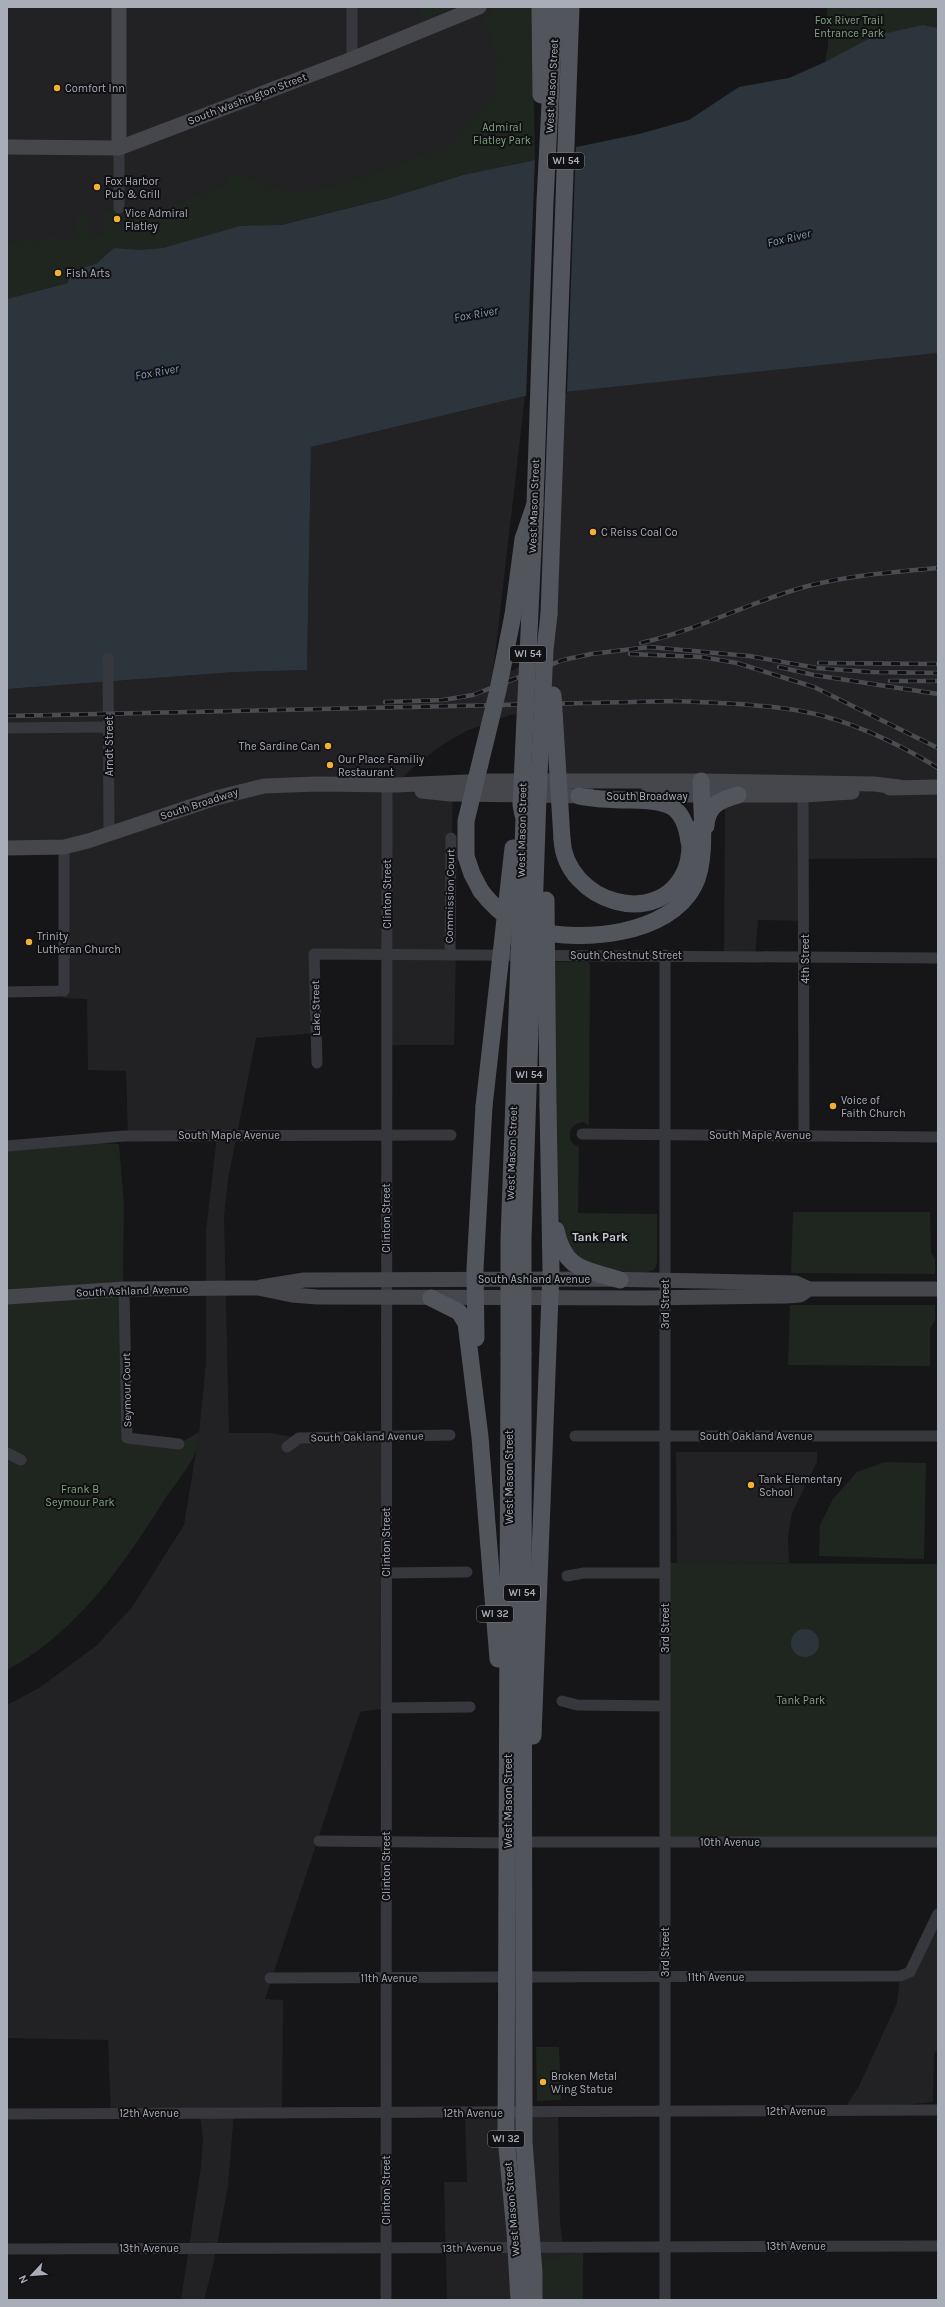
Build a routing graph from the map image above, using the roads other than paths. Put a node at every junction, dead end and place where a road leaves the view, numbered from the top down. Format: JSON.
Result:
{"nodes":[{"id":1,"x":119,"y":7,"type":"edge"},
{"id":2,"x":352,"y":7,"type":"edge"},
{"id":3,"x":479,"y":7,"type":"edge"},
{"id":4,"x":540,"y":7,"type":"edge"},
{"id":5,"x":556,"y":7,"type":"edge"},
{"id":6,"x":571,"y":7,"type":"edge"},
{"id":7,"x":580,"y":7,"type":"edge"},
{"id":8,"x":570,"y":50,"type":"junction"},
{"id":9,"x":352,"y":59,"type":"junction"},
{"id":10,"x":7,"y":147,"type":"edge"},
{"id":11,"x":119,"y":148,"type":"junction"},
{"id":12,"x":545,"y":201,"type":"junction"},
{"id":13,"x":119,"y":208,"type":"dead end"},
{"id":14,"x":535,"y":504,"type":"junction"},
{"id":15,"x":549,"y":614,"type":"junction"},
{"id":16,"x":108,"y":658,"type":"dead end"},
{"id":17,"x":109,"y":727,"type":"junction"},
{"id":18,"x":7,"y":728,"type":"edge"},
{"id":19,"x":391,"y":785,"type":"junction"},
{"id":20,"x":938,"y":787,"type":"edge"},
{"id":21,"x":696,"y":788,"type":"junction"},
{"id":22,"x":803,"y":788,"type":"junction"},
{"id":23,"x":738,"y":795,"type":"junction"},
{"id":24,"x":579,"y":796,"type":"junction"},
{"id":25,"x":538,"y":797,"type":"junction"},
{"id":26,"x":521,"y":805,"type":"junction"},
{"id":27,"x":109,"y":834,"type":"junction"},
{"id":28,"x":451,"y":838,"type":"dead end"},
{"id":29,"x":64,"y":847,"type":"junction"},
{"id":30,"x":7,"y":848,"type":"edge"},
{"id":31,"x":696,"y":856,"type":"junction"},
{"id":32,"x":314,"y":954,"type":"joint"},
{"id":33,"x":386,"y":954,"type":"junction"},
{"id":34,"x":450,"y":954,"type":"junction"},
{"id":35,"x":665,"y":955,"type":"junction"},
{"id":36,"x":805,"y":957,"type":"junction"},
{"id":37,"x":938,"y":958,"type":"edge"},
{"id":38,"x":7,"y":992,"type":"edge"},
{"id":39,"x":317,"y":1062,"type":"dead end"},
{"id":40,"x":582,"y":1134,"type":"dead end"},
{"id":41,"x":665,"y":1134,"type":"junction"},
{"id":42,"x":386,"y":1135,"type":"junction"},
{"id":43,"x":451,"y":1135,"type":"dead end"},
{"id":44,"x":804,"y":1135,"type":"junction"},
{"id":45,"x":938,"y":1137,"type":"edge"},
{"id":46,"x":7,"y":1146,"type":"edge"},
{"id":47,"x":551,"y":1208,"type":"junction"},
{"id":48,"x":386,"y":1279,"type":"junction"},
{"id":49,"x":475,"y":1279,"type":"junction"},
{"id":50,"x":550,"y":1280,"type":"junction"},
{"id":51,"x":620,"y":1280,"type":"junction"},
{"id":52,"x":665,"y":1280,"type":"junction"},
{"id":53,"x":258,"y":1288,"type":"junction"},
{"id":54,"x":809,"y":1289,"type":"junction"},
{"id":55,"x":938,"y":1289,"type":"edge"},
{"id":56,"x":124,"y":1290,"type":"junction"},
{"id":57,"x":7,"y":1297,"type":"edge"},
{"id":58,"x":665,"y":1297,"type":"junction"},
{"id":59,"x":386,"y":1298,"type":"junction"},
{"id":60,"x":431,"y":1298,"type":"junction"},
{"id":61,"x":475,"y":1298,"type":"junction"},
{"id":62,"x":550,"y":1298,"type":"junction"},
{"id":63,"x":516,"y":1354,"type":"junction"},
{"id":64,"x":476,"y":1402,"type":"junction"},
{"id":65,"x":450,"y":1435,"type":"dead end"},
{"id":66,"x":386,"y":1436,"type":"junction"},
{"id":67,"x":575,"y":1436,"type":"dead end"},
{"id":68,"x":665,"y":1436,"type":"junction"},
{"id":69,"x":938,"y":1436,"type":"edge"},
{"id":70,"x":179,"y":1444,"type":"dead end"},
{"id":71,"x":287,"y":1447,"type":"dead end"},
{"id":72,"x":7,"y":1453,"type":"edge"},
{"id":73,"x":21,"y":1460,"type":"dead end"},
{"id":74,"x":467,"y":1572,"type":"dead end"},
{"id":75,"x":665,"y":1573,"type":"junction"},
{"id":76,"x":386,"y":1574,"type":"junction"},
{"id":77,"x":567,"y":1576,"type":"dead end"},
{"id":78,"x":562,"y":1701,"type":"dead end"},
{"id":79,"x":665,"y":1706,"type":"junction"},
{"id":80,"x":470,"y":1707,"type":"dead end"},
{"id":81,"x":386,"y":1708,"type":"junction"},
{"id":82,"x":515,"y":1836,"type":"junction"},
{"id":83,"x":319,"y":1841,"type":"dead end"},
{"id":84,"x":386,"y":1841,"type":"junction"},
{"id":85,"x":665,"y":1841,"type":"junction"},
{"id":86,"x":938,"y":1842,"type":"edge"},
{"id":87,"x":938,"y":1914,"type":"edge"},
{"id":88,"x":515,"y":1977,"type":"junction"},
{"id":89,"x":665,"y":1977,"type":"junction"},
{"id":90,"x":270,"y":1978,"type":"dead end"},
{"id":91,"x":386,"y":1978,"type":"junction"},
{"id":92,"x":938,"y":2110,"type":"edge"},
{"id":93,"x":665,"y":2111,"type":"junction"},
{"id":94,"x":386,"y":2112,"type":"junction"},
{"id":95,"x":506,"y":2113,"type":"junction"},
{"id":96,"x":524,"y":2113,"type":"junction"},
{"id":97,"x":7,"y":2114,"type":"edge"},
{"id":98,"x":665,"y":2246,"type":"junction"},
{"id":99,"x":938,"y":2246,"type":"edge"},
{"id":100,"x":386,"y":2248,"type":"junction"},
{"id":101,"x":524,"y":2248,"type":"junction"},
{"id":102,"x":7,"y":2249,"type":"edge"},
{"id":103,"x":386,"y":2300,"type":"edge"},
{"id":104,"x":519,"y":2300,"type":"edge"},
{"id":105,"x":534,"y":2300,"type":"edge"},
{"id":106,"x":665,"y":2300,"type":"edge"}],
"edges":[{"from":1,"to":11,"type":"street"},
{"from":2,"to":9,"type":"street"},
{"from":3,"to":9,"type":"street","name":"South Washington Street"},
{"from":4,"to":12,"type":"main road"},
{"from":5,"to":12,"type":"main road","name":"West Mason Street","number":"WI 54"},
{"from":6,"to":8,"type":"main road","name":"West Mason Street","number":"WI 54"},
{"from":7,"to":8,"type":"main road"},
{"from":8,"to":15,"type":"main road","name":"West Mason Street","number":"WI 54"},
{"from":9,"to":11,"type":"street","name":"South Washington Street"},
{"from":10,"to":11,"type":"street","name":"South Washington Street"},
{"from":11,"to":13,"type":"street"},
{"from":12,"to":14,"type":"main road","name":"West Mason Street","number":"WI 54"},
{"from":14,"to":26,"type":"main road","name":"West Mason Street","number":"WI 54","bridge":true},
{"from":14,"to":31,"type":"main road","bridge":true},
{"from":15,"to":25,"type":"main road","name":"West Mason Street","number":"WI 54","bridge":true},
{"from":15,"to":31,"type":"main road","bridge":true},
{"from":16,"to":17,"type":"street","name":"Arndt Street"},
{"from":17,"to":18,"type":"street"},
{"from":17,"to":27,"type":"street","name":"Arndt Street"},
{"from":19,"to":21,"type":"street","name":"South Broadway"},
{"from":19,"to":24,"type":"street","name":"South Broadway"},
{"from":19,"to":27,"type":"street","name":"South Broadway"},
{"from":19,"to":33,"type":"street","name":"Clinton Street"},
{"from":20,"to":22,"type":"street","name":"South Broadway"},
{"from":21,"to":22,"type":"street","name":"South Broadway"},
{"from":21,"to":23,"type":"street","name":"South Broadway"},
{"from":21,"to":24,"type":"street","name":"South Broadway"},
{"from":21,"to":31,"type":"main road"},
{"from":22,"to":23,"type":"street","name":"South Broadway"},
{"from":22,"to":36,"type":"street","name":"4th Street"},
{"from":23,"to":31,"type":"main road"},
{"from":24,"to":31,"type":"main road"},
{"from":25,"to":47,"type":"main road","bridge":true},
{"from":25,"to":63,"type":"main road","name":"West Mason Street","number":"WI 54","bridge":true},
{"from":26,"to":49,"type":"main road","bridge":true},
{"from":26,"to":63,"type":"main road","name":"West Mason Street","number":"WI 54","bridge":true},
{"from":27,"to":29,"type":"street","name":"South Broadway"},
{"from":28,"to":34,"type":"street","name":"Commission Court"},
{"from":29,"to":30,"type":"street","name":"South Broadway"},
{"from":29,"to":38,"type":"street"},
{"from":32,"to":33,"type":"street","name":"South Chestnut Street"},
{"from":32,"to":39,"type":"street","name":"Lake Street"},
{"from":33,"to":34,"type":"street","name":"South Chestnut Street"},
{"from":33,"to":42,"type":"street","name":"Clinton Street"},
{"from":34,"to":35,"type":"street","name":"South Chestnut Street"},
{"from":35,"to":36,"type":"street","name":"South Chestnut Street"},
{"from":35,"to":41,"type":"street","name":"3rd Street"},
{"from":36,"to":37,"type":"street","name":"South Chestnut Street"},
{"from":36,"to":44,"type":"street","name":"4th Street"},
{"from":40,"to":41,"type":"street","name":"South Maple Avenue"},
{"from":41,"to":44,"type":"street","name":"South Maple Avenue"},
{"from":41,"to":52,"type":"street","name":"3rd Street"},
{"from":42,"to":43,"type":"street","name":"South Maple Avenue"},
{"from":42,"to":46,"type":"street","name":"South Maple Avenue"},
{"from":42,"to":48,"type":"street","name":"Clinton Street"},
{"from":44,"to":45,"type":"street","name":"South Maple Avenue"},
{"from":47,"to":50,"type":"main road"},
{"from":47,"to":51,"type":"main road"},
{"from":48,"to":49,"type":"street","name":"South Ashland Avenue"},
{"from":48,"to":53,"type":"street","name":"South Ashland Avenue"},
{"from":48,"to":59,"type":"street","name":"Clinton Street"},
{"from":49,"to":50,"type":"street","name":"South Ashland Avenue"},
{"from":49,"to":61,"type":"main road"},
{"from":50,"to":51,"type":"street","name":"South Ashland Avenue"},
{"from":50,"to":62,"type":"main road","number":"WI 32"},
{"from":51,"to":52,"type":"street","name":"South Ashland Avenue"},
{"from":52,"to":54,"type":"street","name":"South Ashland Avenue"},
{"from":52,"to":58,"type":"street","name":"3rd Street"},
{"from":53,"to":56,"type":"street","name":"South Ashland Avenue"},
{"from":53,"to":59,"type":"street","name":"South Ashland Avenue"},
{"from":54,"to":55,"type":"street","name":"South Ashland Avenue"},
{"from":54,"to":58,"type":"street","name":"South Ashland Avenue"},
{"from":56,"to":57,"type":"street","name":"South Ashland Avenue"},
{"from":56,"to":70,"type":"street","name":"Seymour Court"},
{"from":58,"to":62,"type":"street","name":"South Ashland Avenue"},
{"from":58,"to":68,"type":"street","name":"3rd Street"},
{"from":59,"to":60,"type":"street","name":"South Ashland Avenue"},
{"from":59,"to":66,"type":"street","name":"Clinton Street"},
{"from":60,"to":61,"type":"street","name":"South Ashland Avenue"},
{"from":60,"to":64,"type":"main road"},
{"from":61,"to":62,"type":"street","name":"South Ashland Avenue"},
{"from":61,"to":64,"type":"main road","number":"WI 32"},
{"from":62,"to":82,"type":"main road","number":"WI 32"},
{"from":63,"to":82,"type":"main road","name":"West Mason Street","number":"WI 54"},
{"from":64,"to":82,"type":"main road","number":"WI 32"},
{"from":65,"to":66,"type":"street","name":"South Oakland Avenue"},
{"from":66,"to":71,"type":"street","name":"South Oakland Avenue"},
{"from":66,"to":76,"type":"street","name":"Clinton Street"},
{"from":67,"to":68,"type":"street","name":"South Oakland Avenue"},
{"from":68,"to":69,"type":"street","name":"South Oakland Avenue"},
{"from":68,"to":75,"type":"street","name":"3rd Street"},
{"from":72,"to":73,"type":"street"},
{"from":74,"to":76,"type":"street"},
{"from":75,"to":77,"type":"street"},
{"from":75,"to":79,"type":"street","name":"3rd Street"},
{"from":76,"to":81,"type":"street","name":"Clinton Street"},
{"from":78,"to":79,"type":"street"},
{"from":79,"to":85,"type":"street","name":"3rd Street"},
{"from":80,"to":81,"type":"street"},
{"from":81,"to":84,"type":"street","name":"Clinton Street"},
{"from":82,"to":84,"type":"street","name":"10th Avenue"},
{"from":82,"to":85,"type":"street","name":"10th Avenue"},
{"from":82,"to":88,"type":"main road","name":"West Mason Street","number":"WI 32"},
{"from":83,"to":84,"type":"street","name":"10th Avenue"},
{"from":84,"to":91,"type":"street","name":"Clinton Street"},
{"from":85,"to":86,"type":"street","name":"10th Avenue"},
{"from":85,"to":89,"type":"street","name":"3rd Street"},
{"from":87,"to":89,"type":"street","name":"11th Avenue"},
{"from":88,"to":89,"type":"street","name":"11th Avenue"},
{"from":88,"to":91,"type":"street","name":"11th Avenue"},
{"from":88,"to":95,"type":"main road","name":"West Mason Street","number":"WI 32"},
{"from":88,"to":96,"type":"main road","name":"West Mason Street","number":"WI 32"},
{"from":89,"to":93,"type":"street","name":"3rd Street"},
{"from":90,"to":91,"type":"street","name":"11th Avenue"},
{"from":91,"to":94,"type":"street","name":"Clinton Street"},
{"from":92,"to":93,"type":"street","name":"12th Avenue"},
{"from":93,"to":96,"type":"street","name":"12th Avenue"},
{"from":93,"to":98,"type":"street","name":"3rd Street"},
{"from":94,"to":95,"type":"street","name":"12th Avenue"},
{"from":94,"to":97,"type":"street","name":"12th Avenue"},
{"from":94,"to":100,"type":"street","name":"Clinton Street"},
{"from":95,"to":96,"type":"street","name":"12th Avenue"},
{"from":95,"to":101,"type":"main road","name":"West Mason Street","number":"WI 32"},
{"from":96,"to":101,"type":"main road","name":"West Mason Street","number":"WI 32"},
{"from":98,"to":99,"type":"street","name":"13th Avenue"},
{"from":98,"to":101,"type":"street","name":"13th Avenue"},
{"from":98,"to":106,"type":"street","name":"3rd Street"},
{"from":100,"to":101,"type":"street","name":"13th Avenue"},
{"from":100,"to":102,"type":"street","name":"13th Avenue"},
{"from":100,"to":103,"type":"street","name":"Clinton Street"},
{"from":101,"to":104,"type":"main road","name":"West Mason Street","number":"WI 32"},
{"from":101,"to":105,"type":"main road","name":"West Mason Street","number":"WI 32"}]}
